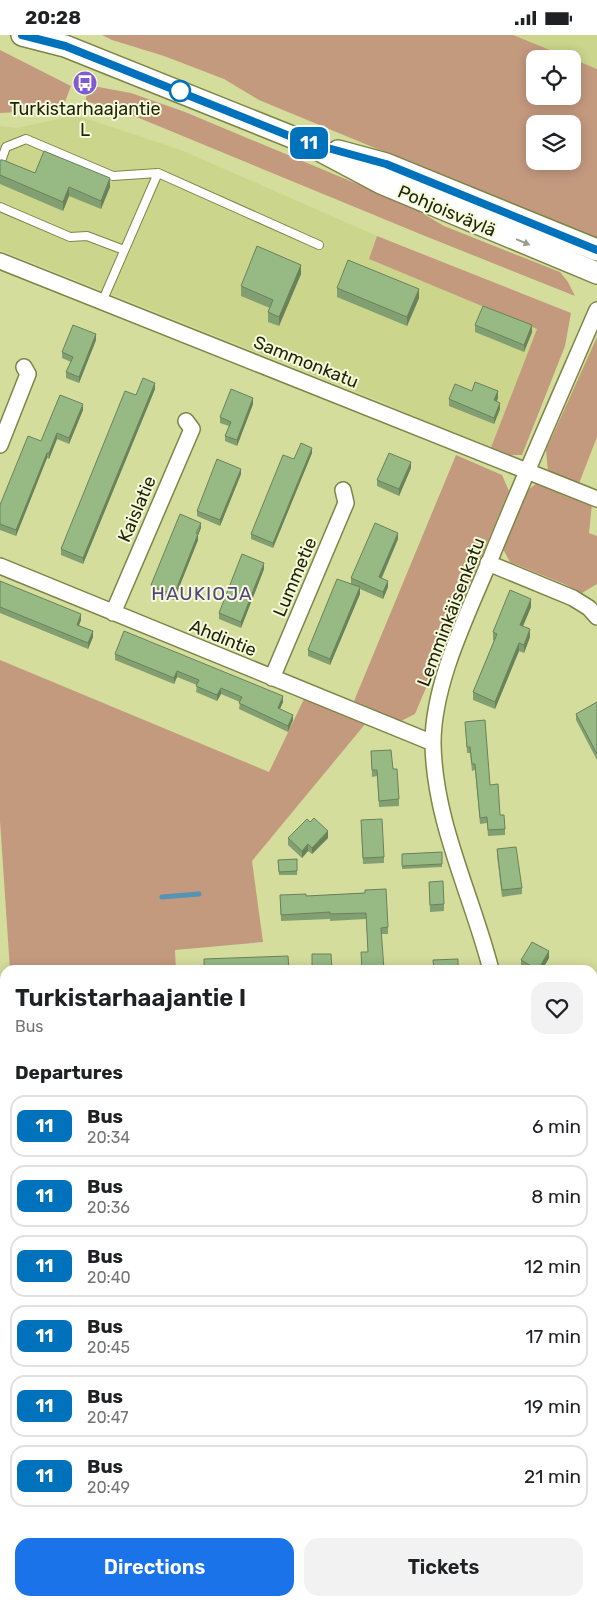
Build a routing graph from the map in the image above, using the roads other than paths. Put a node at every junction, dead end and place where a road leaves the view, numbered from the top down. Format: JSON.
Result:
{"nodes":[{"id":1,"x":22,"y":35,"type":"edge"},
{"id":2,"x":45,"y":35,"type":"edge"},
{"id":3,"x":65,"y":46,"type":"junction"},
{"id":4,"x":302,"y":141,"type":"junction"},
{"id":5,"x":0,"y":164,"type":"edge"},
{"id":6,"x":158,"y":173,"type":"junction"},
{"id":7,"x":0,"y":207,"type":"edge"},
{"id":8,"x":319,"y":245,"type":"dead end"},
{"id":9,"x":597,"y":250,"type":"edge"},
{"id":10,"x":124,"y":251,"type":"junction"},
{"id":11,"x":0,"y":261,"type":"edge"},
{"id":12,"x":597,"y":273,"type":"edge"},
{"id":13,"x":102,"y":302,"type":"junction"},
{"id":14,"x":597,"y":310,"type":"edge"},
{"id":15,"x":24,"y":367,"type":"dead end"},
{"id":16,"x":186,"y":421,"type":"dead end"},
{"id":17,"x":0,"y":445,"type":"edge"},
{"id":18,"x":527,"y":470,"type":"junction"},
{"id":19,"x":343,"y":490,"type":"dead end"},
{"id":20,"x":597,"y":499,"type":"edge"},
{"id":21,"x":488,"y":563,"type":"junction"},
{"id":22,"x":0,"y":566,"type":"edge"},
{"id":23,"x":113,"y":613,"type":"junction"},
{"id":24,"x":597,"y":617,"type":"edge"},
{"id":25,"x":272,"y":678,"type":"junction"},
{"id":26,"x":433,"y":743,"type":"junction"},
{"id":27,"x":489,"y":965,"type":"edge"}],
"edges":[{"from":1,"to":3,"type":"main road","name":"Pohjoisväylä"},
{"from":2,"to":3,"type":"main road","name":"Pohjoisväylä"},
{"from":3,"to":4,"type":"main road","name":"Pohjoisväylä"},
{"from":4,"to":9,"type":"main road","name":"Pohjoisväylä"},
{"from":4,"to":12,"type":"main road","name":"Pohjoisväylä","one_way":true},
{"from":5,"to":6,"type":"lane"},
{"from":6,"to":8,"type":"lane"},
{"from":6,"to":10,"type":"lane"},
{"from":7,"to":10,"type":"lane"},
{"from":10,"to":13,"type":"lane"},
{"from":11,"to":13,"type":"street","name":"Sammonkatu"},
{"from":13,"to":18,"type":"street","name":"Sammonkatu"},
{"from":14,"to":18,"type":"street","name":"Lemminkäisenkatu"},
{"from":15,"to":17,"type":"street"},
{"from":16,"to":23,"type":"street","name":"Kaislatie"},
{"from":18,"to":20,"type":"street","name":"Sammonkatu"},
{"from":18,"to":21,"type":"street","name":"Lemminkäisenkatu"},
{"from":19,"to":25,"type":"street","name":"Lummetie"},
{"from":21,"to":24,"type":"street"},
{"from":21,"to":26,"type":"street","name":"Lemminkäisenkatu"},
{"from":22,"to":23,"type":"street","name":"Ahdintie"},
{"from":23,"to":25,"type":"street","name":"Ahdintie"},
{"from":25,"to":26,"type":"street","name":"Ahdintie"},
{"from":26,"to":27,"type":"street","name":"Lemminkäisenkatu"}]}
